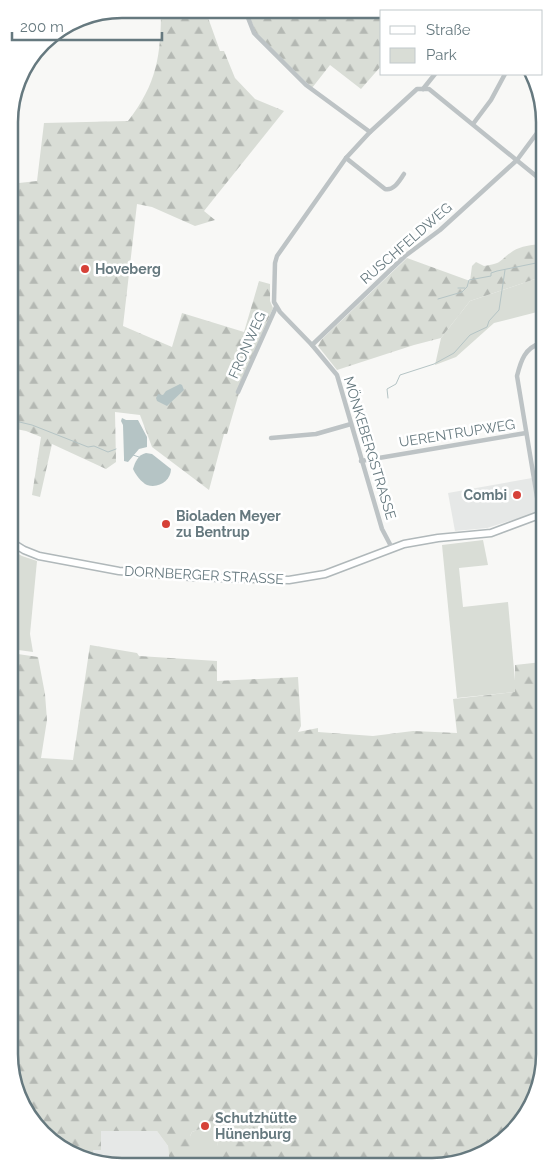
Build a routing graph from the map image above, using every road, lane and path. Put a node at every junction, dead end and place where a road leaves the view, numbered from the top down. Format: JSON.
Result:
{"nodes":[{"id":1,"x":248,"y":18,"type":"edge"},
{"id":2,"x":434,"y":75,"type":"edge"},
{"id":3,"x":505,"y":75,"type":"edge"},
{"id":4,"x":423,"y":88,"type":"junction"},
{"id":5,"x":472,"y":124,"type":"junction"},
{"id":6,"x":370,"y":132,"type":"junction"},
{"id":7,"x":536,"y":134,"type":"edge"},
{"id":8,"x":346,"y":158,"type":"junction"},
{"id":9,"x":517,"y":160,"type":"junction"},
{"id":10,"x":404,"y":174,"type":"dead end"},
{"id":11,"x":536,"y":176,"type":"edge"},
{"id":12,"x":276,"y":307,"type":"junction"},
{"id":13,"x":312,"y":345,"type":"junction"},
{"id":14,"x":536,"y":345,"type":"edge"},
{"id":15,"x":238,"y":392,"type":"dead end"},
{"id":16,"x":350,"y":424,"type":"junction"},
{"id":17,"x":526,"y":433,"type":"junction"},
{"id":18,"x":271,"y":438,"type":"dead end"},
{"id":19,"x":361,"y":460,"type":"junction"},
{"id":20,"x":536,"y":486,"type":"edge"},
{"id":21,"x":536,"y":517,"type":"edge"},
{"id":22,"x":18,"y":546,"type":"edge"},
{"id":23,"x":392,"y":548,"type":"junction"}],
"edges":[{"from":1,"to":6,"type":"street"},
{"from":2,"to":4,"type":"street"},
{"from":3,"to":5,"type":"street"},
{"from":4,"to":5,"type":"street"},
{"from":4,"to":6,"type":"street"},
{"from":5,"to":9,"type":"street"},
{"from":6,"to":8,"type":"street"},
{"from":7,"to":9,"type":"street","name":"RUSCHFELDWEG"},
{"from":8,"to":10,"type":"street"},
{"from":8,"to":12,"type":"street"},
{"from":9,"to":11,"type":"street"},
{"from":9,"to":13,"type":"street","name":"RUSCHFELDWEG"},
{"from":12,"to":13,"type":"street","name":"MÖNKEBERGSTRASSE"},
{"from":12,"to":15,"type":"street","name":"FRONWEG"},
{"from":13,"to":16,"type":"street","name":"MÖNKEBERGSTRASSE"},
{"from":14,"to":17,"type":"street"},
{"from":16,"to":18,"type":"street"},
{"from":16,"to":19,"type":"street","name":"MÖNKEBERGSTRASSE"},
{"from":17,"to":19,"type":"street","name":"UERENTRUPWEG"},
{"from":17,"to":20,"type":"street"},
{"from":19,"to":23,"type":"street","name":"MÖNKEBERGSTRASSE"},
{"from":21,"to":23,"type":"main road","name":"DORNBERGER STRASSE"},
{"from":22,"to":23,"type":"main road","name":"DORNBERGER STRASSE"}]}
